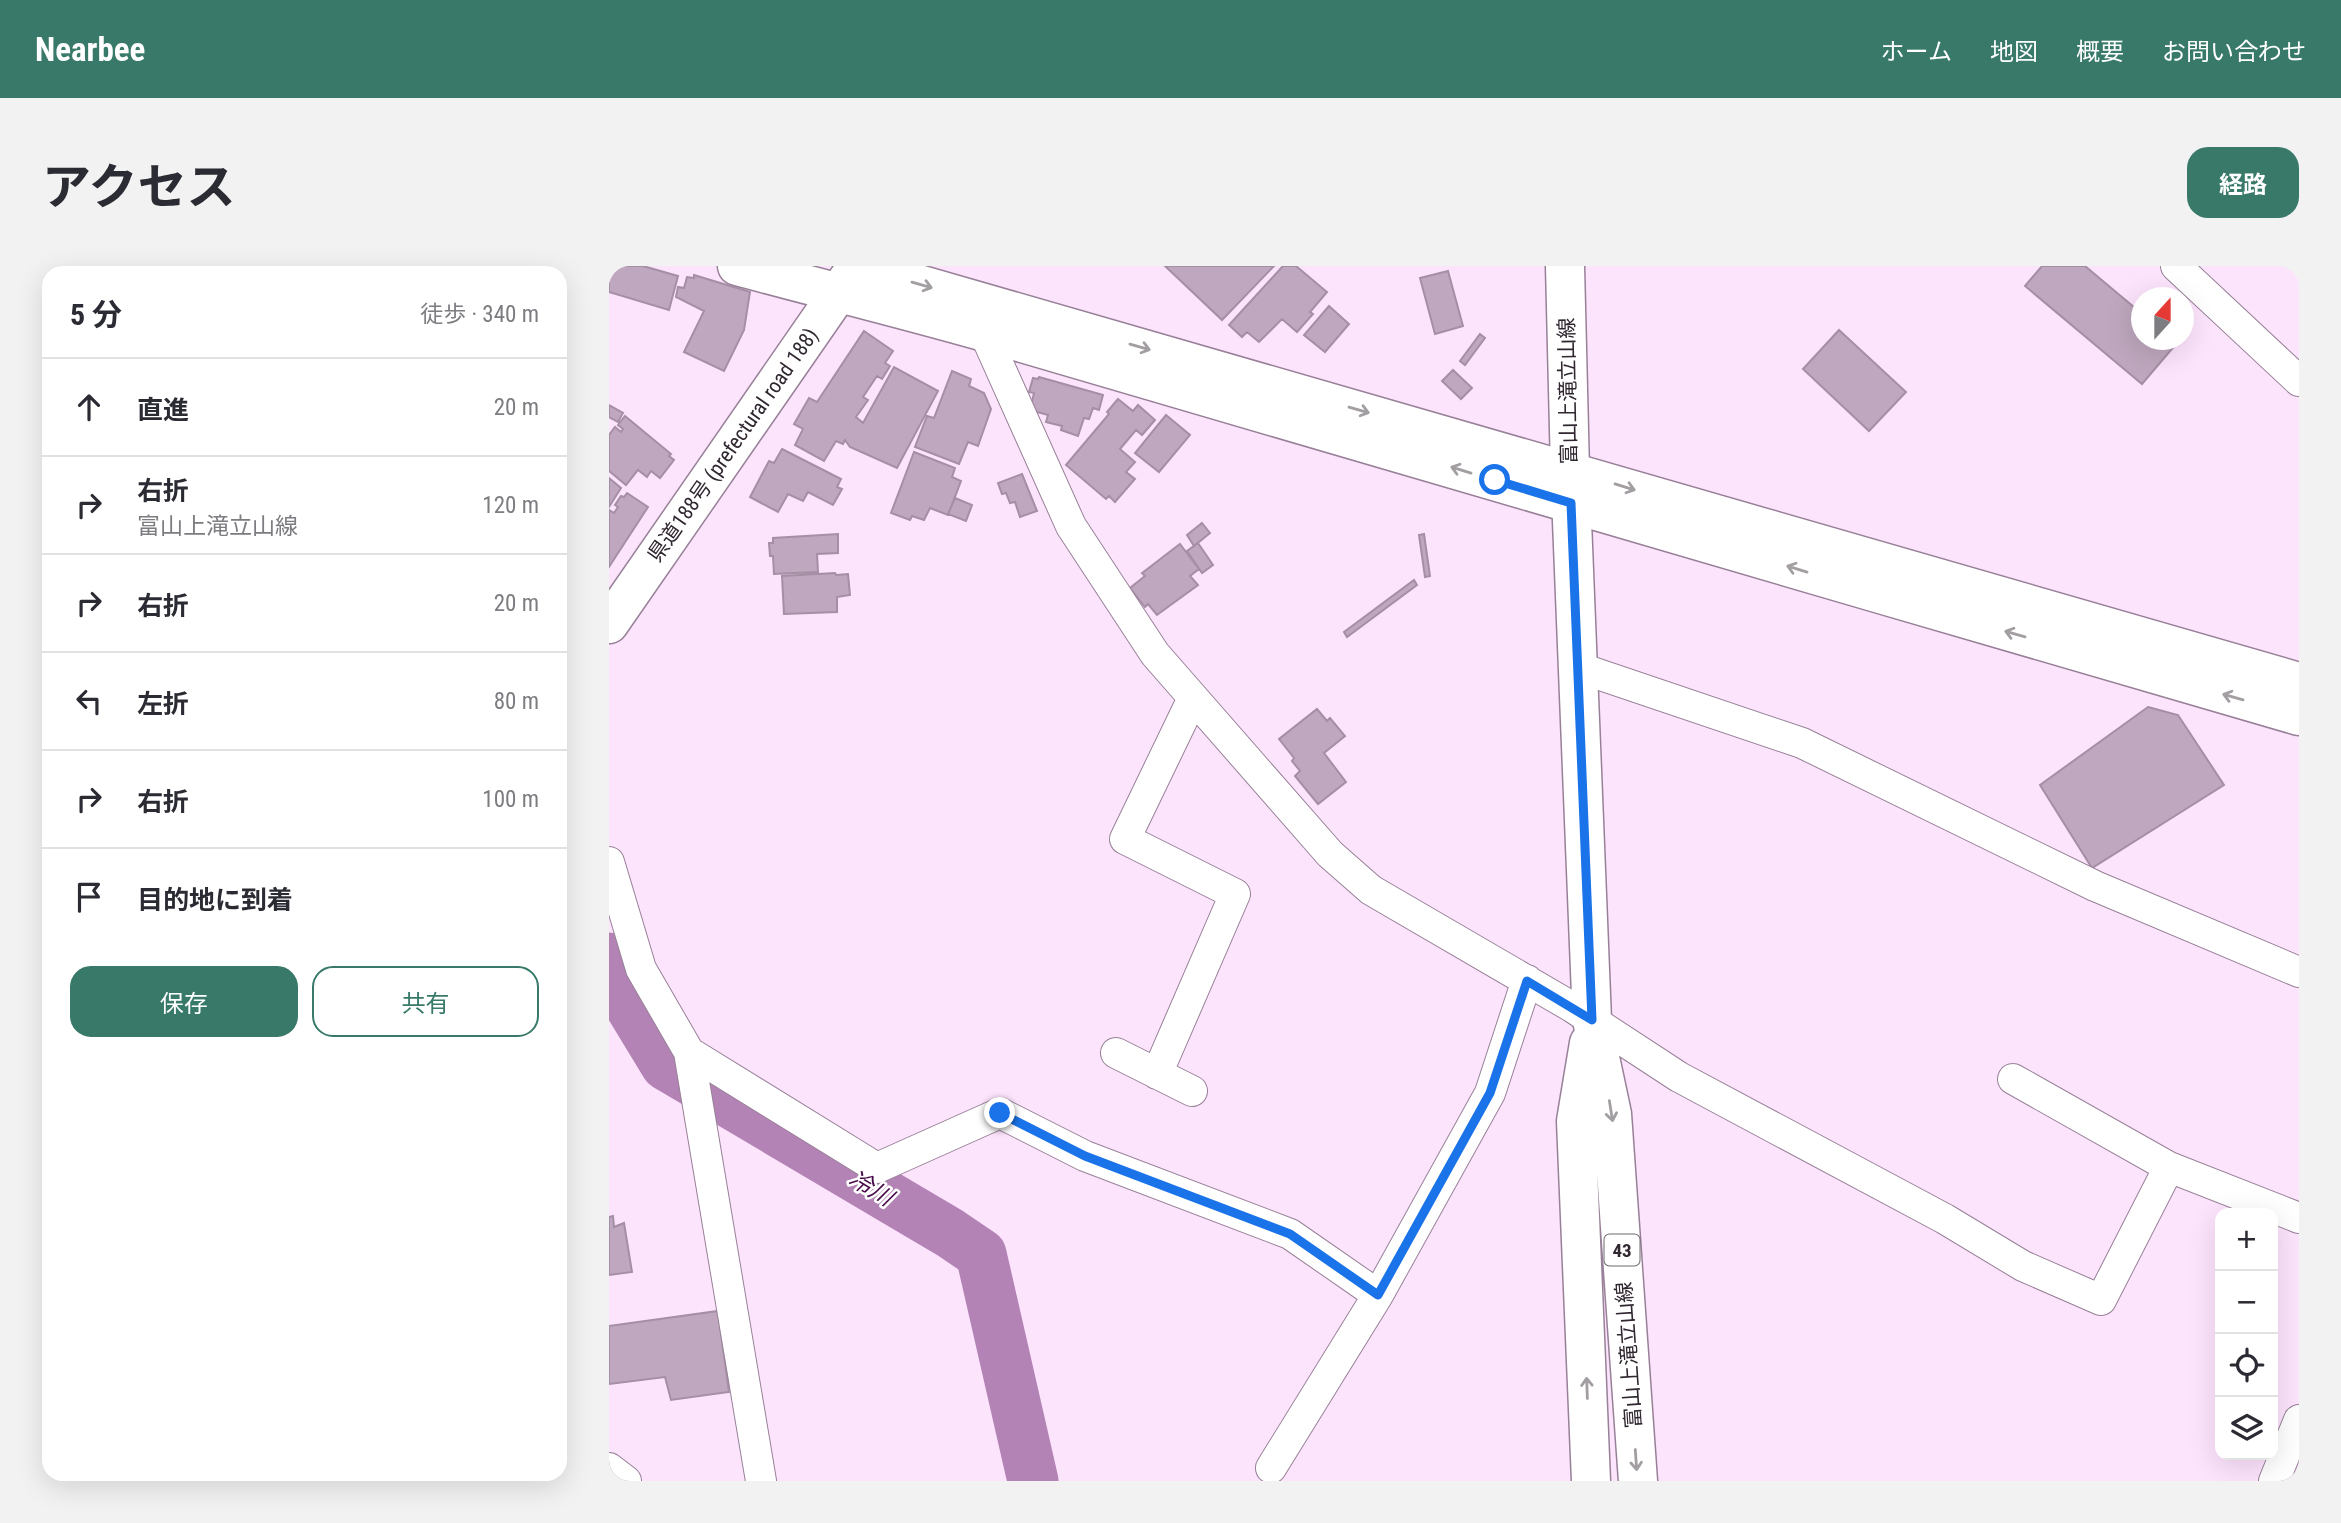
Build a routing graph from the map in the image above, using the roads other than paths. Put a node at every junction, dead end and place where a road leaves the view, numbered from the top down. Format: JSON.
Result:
{"nodes":[{"id":1,"x":737,"y":266,"type":"edge"},
{"id":2,"x":1565,"y":266,"type":"edge"},
{"id":3,"x":2176,"y":266,"type":"edge"},
{"id":4,"x":852,"y":273,"type":"edge"},
{"id":5,"x":984,"y":332,"type":"junction"},
{"id":6,"x":2299,"y":381,"type":"edge"},
{"id":7,"x":1570,"y":487,"type":"junction"},
{"id":8,"x":609,"y":625,"type":"edge"},
{"id":9,"x":1577,"y":667,"type":"junction"},
{"id":10,"x":2299,"y":682,"type":"edge"},
{"id":11,"x":1193,"y":698,"type":"junction"},
{"id":12,"x":2299,"y":716,"type":"edge"},
{"id":13,"x":609,"y":862,"type":"edge"},
{"id":14,"x":2299,"y":972,"type":"edge"},
{"id":15,"x":1527,"y":981,"type":"junction"},
{"id":16,"x":1592,"y":1020,"type":"junction"},
{"id":17,"x":689,"y":1052,"type":"junction"},
{"id":18,"x":1116,"y":1053,"type":"dead end"},
{"id":19,"x":1157,"y":1074,"type":"junction"},
{"id":20,"x":2013,"y":1079,"type":"dead end"},
{"id":21,"x":1192,"y":1091,"type":"dead end"},
{"id":22,"x":2169,"y":1167,"type":"junction"},
{"id":23,"x":2299,"y":1219,"type":"edge"},
{"id":24,"x":1378,"y":1295,"type":"junction"},
{"id":25,"x":2299,"y":1420,"type":"edge"},
{"id":26,"x":609,"y":1468,"type":"edge"},
{"id":27,"x":1271,"y":1468,"type":"dead end"},
{"id":28,"x":1594,"y":1479,"type":"edge"},
{"id":29,"x":626,"y":1481,"type":"edge"},
{"id":30,"x":761,"y":1481,"type":"edge"},
{"id":31,"x":1638,"y":1481,"type":"edge"},
{"id":32,"x":2274,"y":1481,"type":"edge"}],
"edges":[{"from":1,"to":4,"type":"street"},
{"from":2,"to":7,"type":"street","name":"富山上滝立山線","number":"43"},
{"from":3,"to":6,"type":"street"},
{"from":4,"to":5,"type":"street"},
{"from":4,"to":7,"type":"street","one_way":true},
{"from":4,"to":8,"type":"street","name":"県道188号 (prefectural road 188)"},
{"from":7,"to":5,"type":"street","one_way":true},
{"from":5,"to":11,"type":"street"},
{"from":7,"to":9,"type":"street","name":"富山上滝立山線","number":"43"},
{"from":7,"to":10,"type":"street","one_way":true},
{"from":12,"to":7,"type":"street","one_way":true},
{"from":9,"to":14,"type":"street"},
{"from":9,"to":16,"type":"street","name":"富山上滝立山線","number":"43"},
{"from":11,"to":15,"type":"street"},
{"from":11,"to":19,"type":"street"},
{"from":13,"to":17,"type":"street"},
{"from":15,"to":16,"type":"street"},
{"from":15,"to":24,"type":"street"},
{"from":16,"to":22,"type":"street"},
{"from":28,"to":16,"type":"street","name":"富山上滝立山線","number":"43","one_way":true},
{"from":16,"to":31,"type":"street","name":"富山上滝立山線","number":"43","one_way":true},
{"from":17,"to":24,"type":"street"},
{"from":17,"to":30,"type":"street"},
{"from":18,"to":19,"type":"street"},
{"from":19,"to":21,"type":"street"},
{"from":20,"to":22,"type":"street"},
{"from":22,"to":23,"type":"street"},
{"from":24,"to":27,"type":"street"},
{"from":25,"to":32,"type":"street"},
{"from":26,"to":29,"type":"street"}]}
